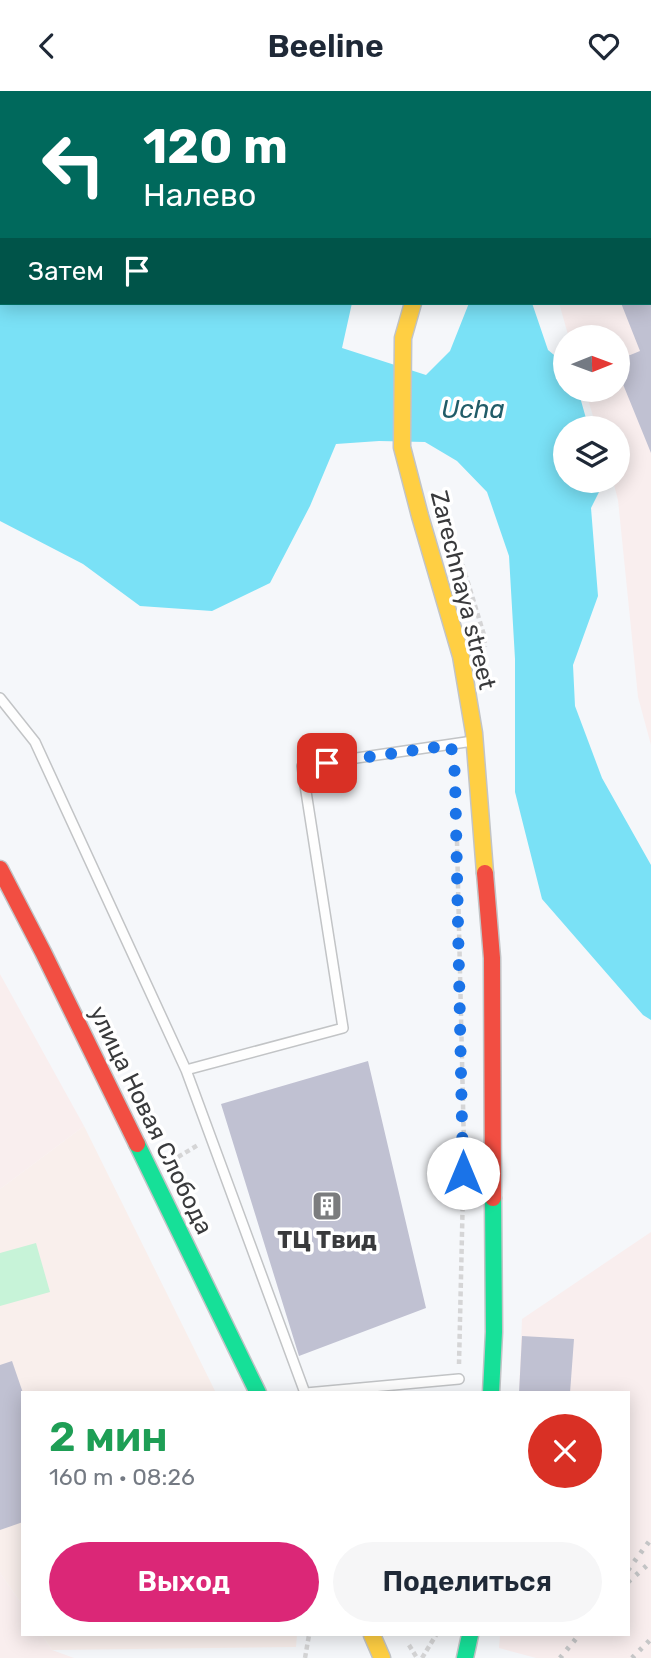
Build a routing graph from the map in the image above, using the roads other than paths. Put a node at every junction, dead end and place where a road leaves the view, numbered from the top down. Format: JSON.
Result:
{"nodes":[{"id":1,"x":412,"y":305,"type":"edge"},
{"id":2,"x":0,"y":698,"type":"edge"},
{"id":3,"x":475,"y":741,"type":"junction"},
{"id":4,"x":0,"y":869,"type":"edge"},
{"id":5,"x":186,"y":1070,"type":"junction"},
{"id":6,"x":459,"y":1378,"type":"road end"},
{"id":7,"x":257,"y":1391,"type":"edge"},
{"id":8,"x":305,"y":1391,"type":"edge"},
{"id":9,"x":326,"y":1391,"type":"edge"},
{"id":10,"x":491,"y":1391,"type":"edge"},
{"id":11,"x":372,"y":1636,"type":"edge"},
{"id":12,"x":470,"y":1636,"type":"edge"},
{"id":13,"x":382,"y":1658,"type":"edge"},
{"id":14,"x":465,"y":1658,"type":"edge"}],
"edges":[{"from":1,"to":3,"type":"main road","name":"Zarechnaya street"},
{"from":2,"to":5,"type":"lane"},
{"from":3,"to":5,"type":"lane"},
{"from":3,"to":10,"type":"main road","name":"Zarechnaya street"},
{"from":4,"to":7,"type":"main road","name":"улица Новая Слобода"},
{"from":5,"to":8,"type":"lane"},
{"from":6,"to":9,"type":"lane"},
{"from":11,"to":13,"type":"main road"},
{"from":12,"to":14,"type":"main road"}]}
